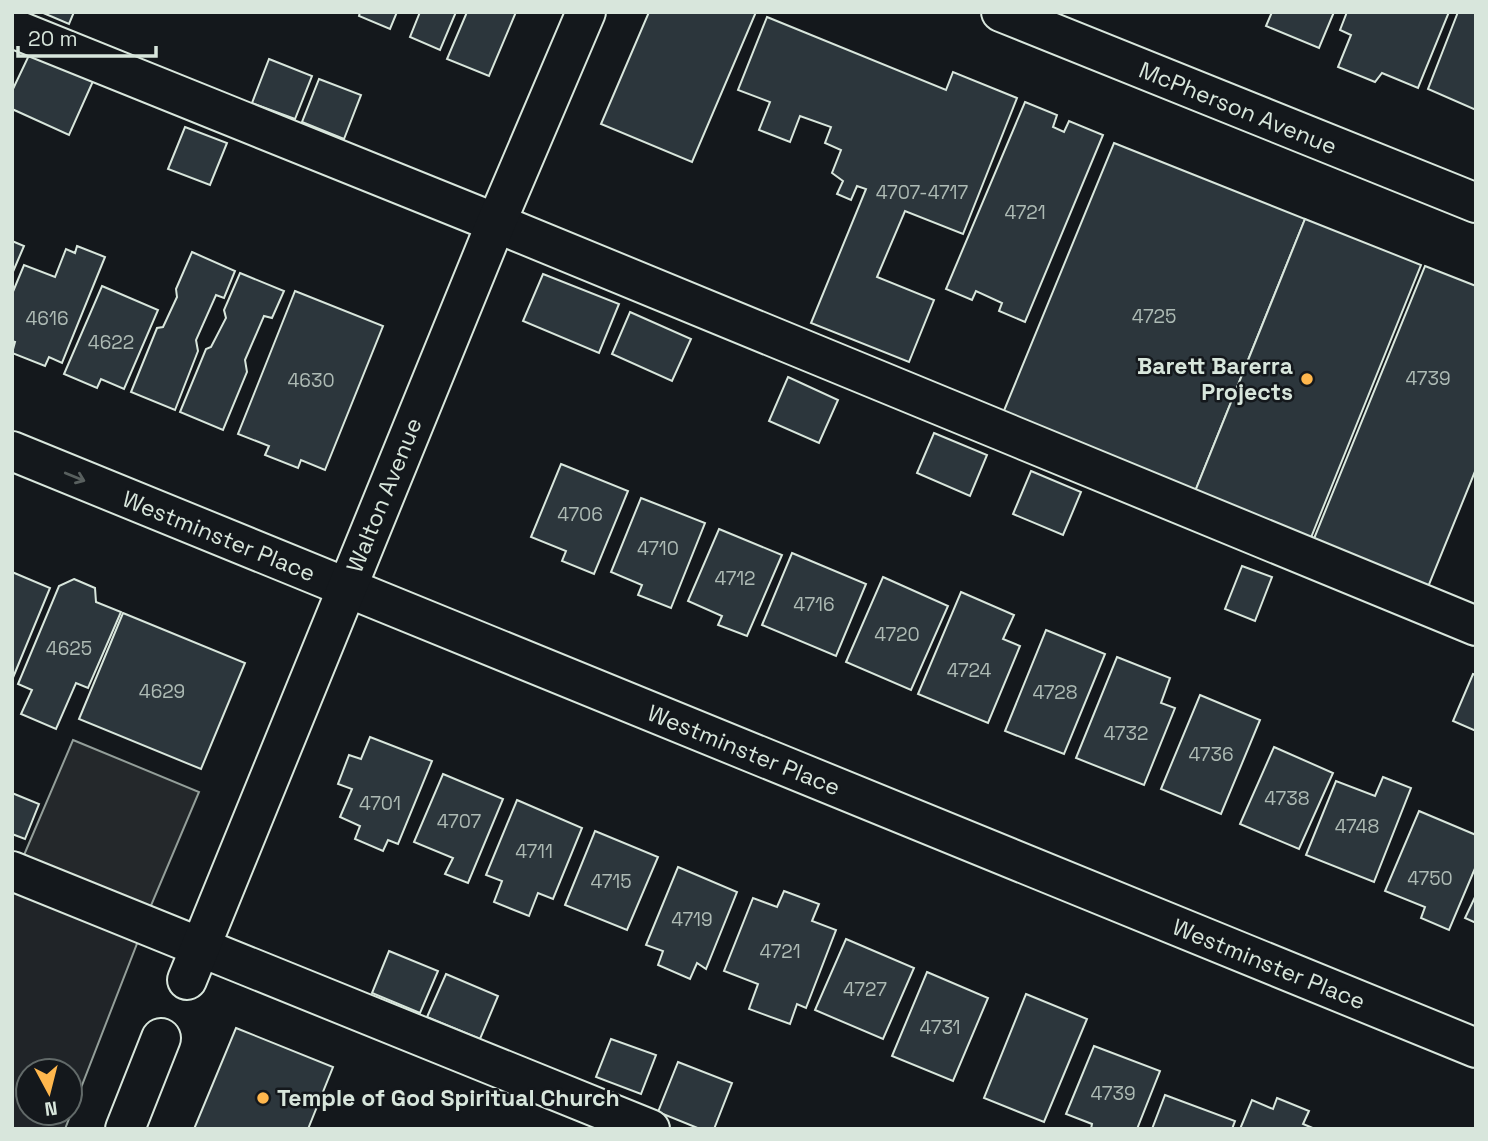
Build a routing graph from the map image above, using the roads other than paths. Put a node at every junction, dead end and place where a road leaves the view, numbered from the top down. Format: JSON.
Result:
{"nodes":[{"id":1,"x":586,"y":12,"type":"edge"},
{"id":2,"x":1001,"y":12,"type":"edge"},
{"id":3,"x":12,"y":28,"type":"edge"},
{"id":4,"x":1476,"y":203,"type":"edge"},
{"id":5,"x":496,"y":223,"type":"junction"},
{"id":6,"x":12,"y":450,"type":"edge"},
{"id":7,"x":346,"y":588,"type":"junction"},
{"id":8,"x":1476,"y":626,"type":"edge"},
{"id":9,"x":12,"y":870,"type":"edge"},
{"id":10,"x":193,"y":964,"type":"junction"},
{"id":11,"x":161,"y":1038,"type":"dead end"},
{"id":12,"x":1476,"y":1048,"type":"edge"},
{"id":13,"x":125,"y":1129,"type":"edge"},
{"id":14,"x":650,"y":1129,"type":"edge"}],
"edges":[{"from":1,"to":5,"type":"street","name":"Walton Avenue"},
{"from":2,"to":4,"type":"street","name":"McPherson Avenue"},
{"from":3,"to":5,"type":"street"},
{"from":5,"to":7,"type":"street","name":"Walton Avenue"},
{"from":5,"to":8,"type":"street"},
{"from":6,"to":7,"type":"street","name":"Westminster Place","one_way":true},
{"from":7,"to":10,"type":"street","name":"Walton Avenue"},
{"from":7,"to":12,"type":"street","name":"Westminster Place"},
{"from":9,"to":10,"type":"street"},
{"from":10,"to":14,"type":"street"},
{"from":11,"to":13,"type":"street"}]}
